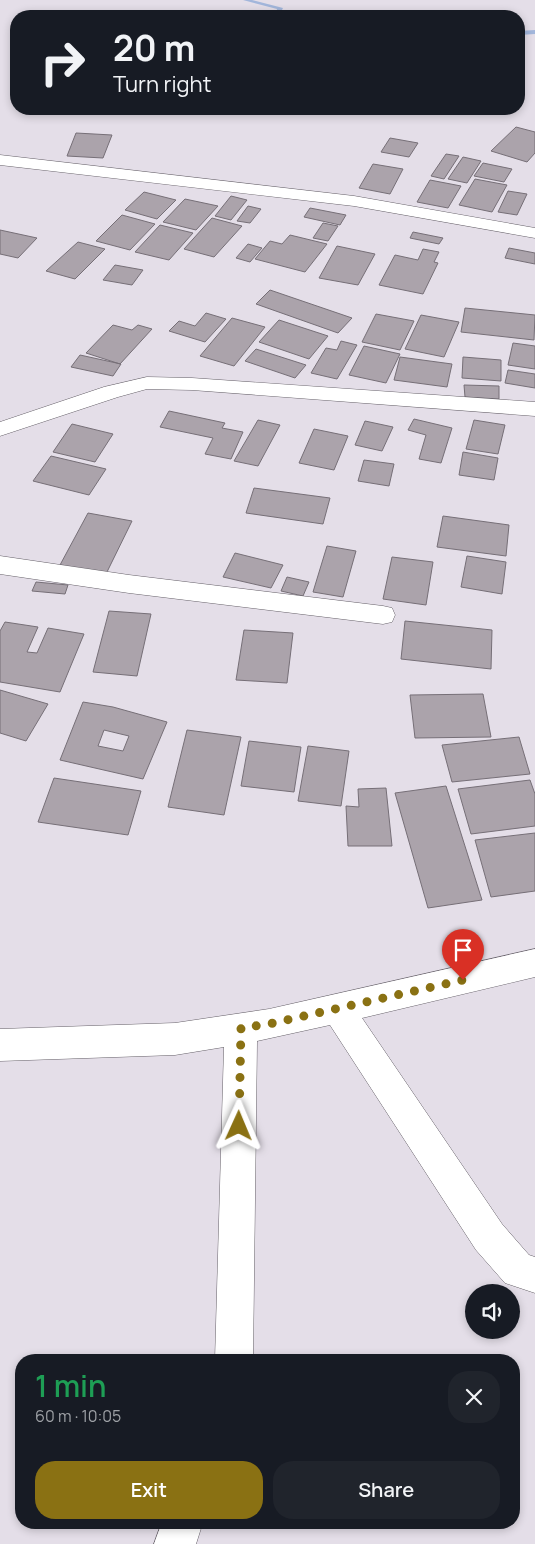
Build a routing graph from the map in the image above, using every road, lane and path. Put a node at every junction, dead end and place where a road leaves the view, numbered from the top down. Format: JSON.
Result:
{"nodes":[{"id":1,"x":0,"y":160,"type":"edge"},
{"id":2,"x":535,"y":233,"type":"edge"},
{"id":3,"x":535,"y":409,"type":"edge"},
{"id":4,"x":0,"y":429,"type":"edge"},
{"id":5,"x":0,"y":566,"type":"edge"},
{"id":6,"x":383,"y":615,"type":"dead end"},
{"id":7,"x":535,"y":963,"type":"edge"},
{"id":8,"x":337,"y":1008,"type":"junction"},
{"id":9,"x":241,"y":1028,"type":"junction"},
{"id":10,"x":0,"y":1045,"type":"edge"},
{"id":11,"x":535,"y":1275,"type":"edge"},
{"id":12,"x":234,"y":1354,"type":"edge"},
{"id":13,"x":180,"y":1529,"type":"edge"},
{"id":14,"x":175,"y":1544,"type":"edge"}],
"edges":[{"from":1,"to":2,"type":"street"},
{"from":3,"to":4,"type":"street"},
{"from":5,"to":6,"type":"street"},
{"from":7,"to":8,"type":"street"},
{"from":8,"to":9,"type":"street"},
{"from":8,"to":11,"type":"street"},
{"from":9,"to":10,"type":"street"},
{"from":9,"to":12,"type":"street"},
{"from":13,"to":14,"type":"street"}]}
